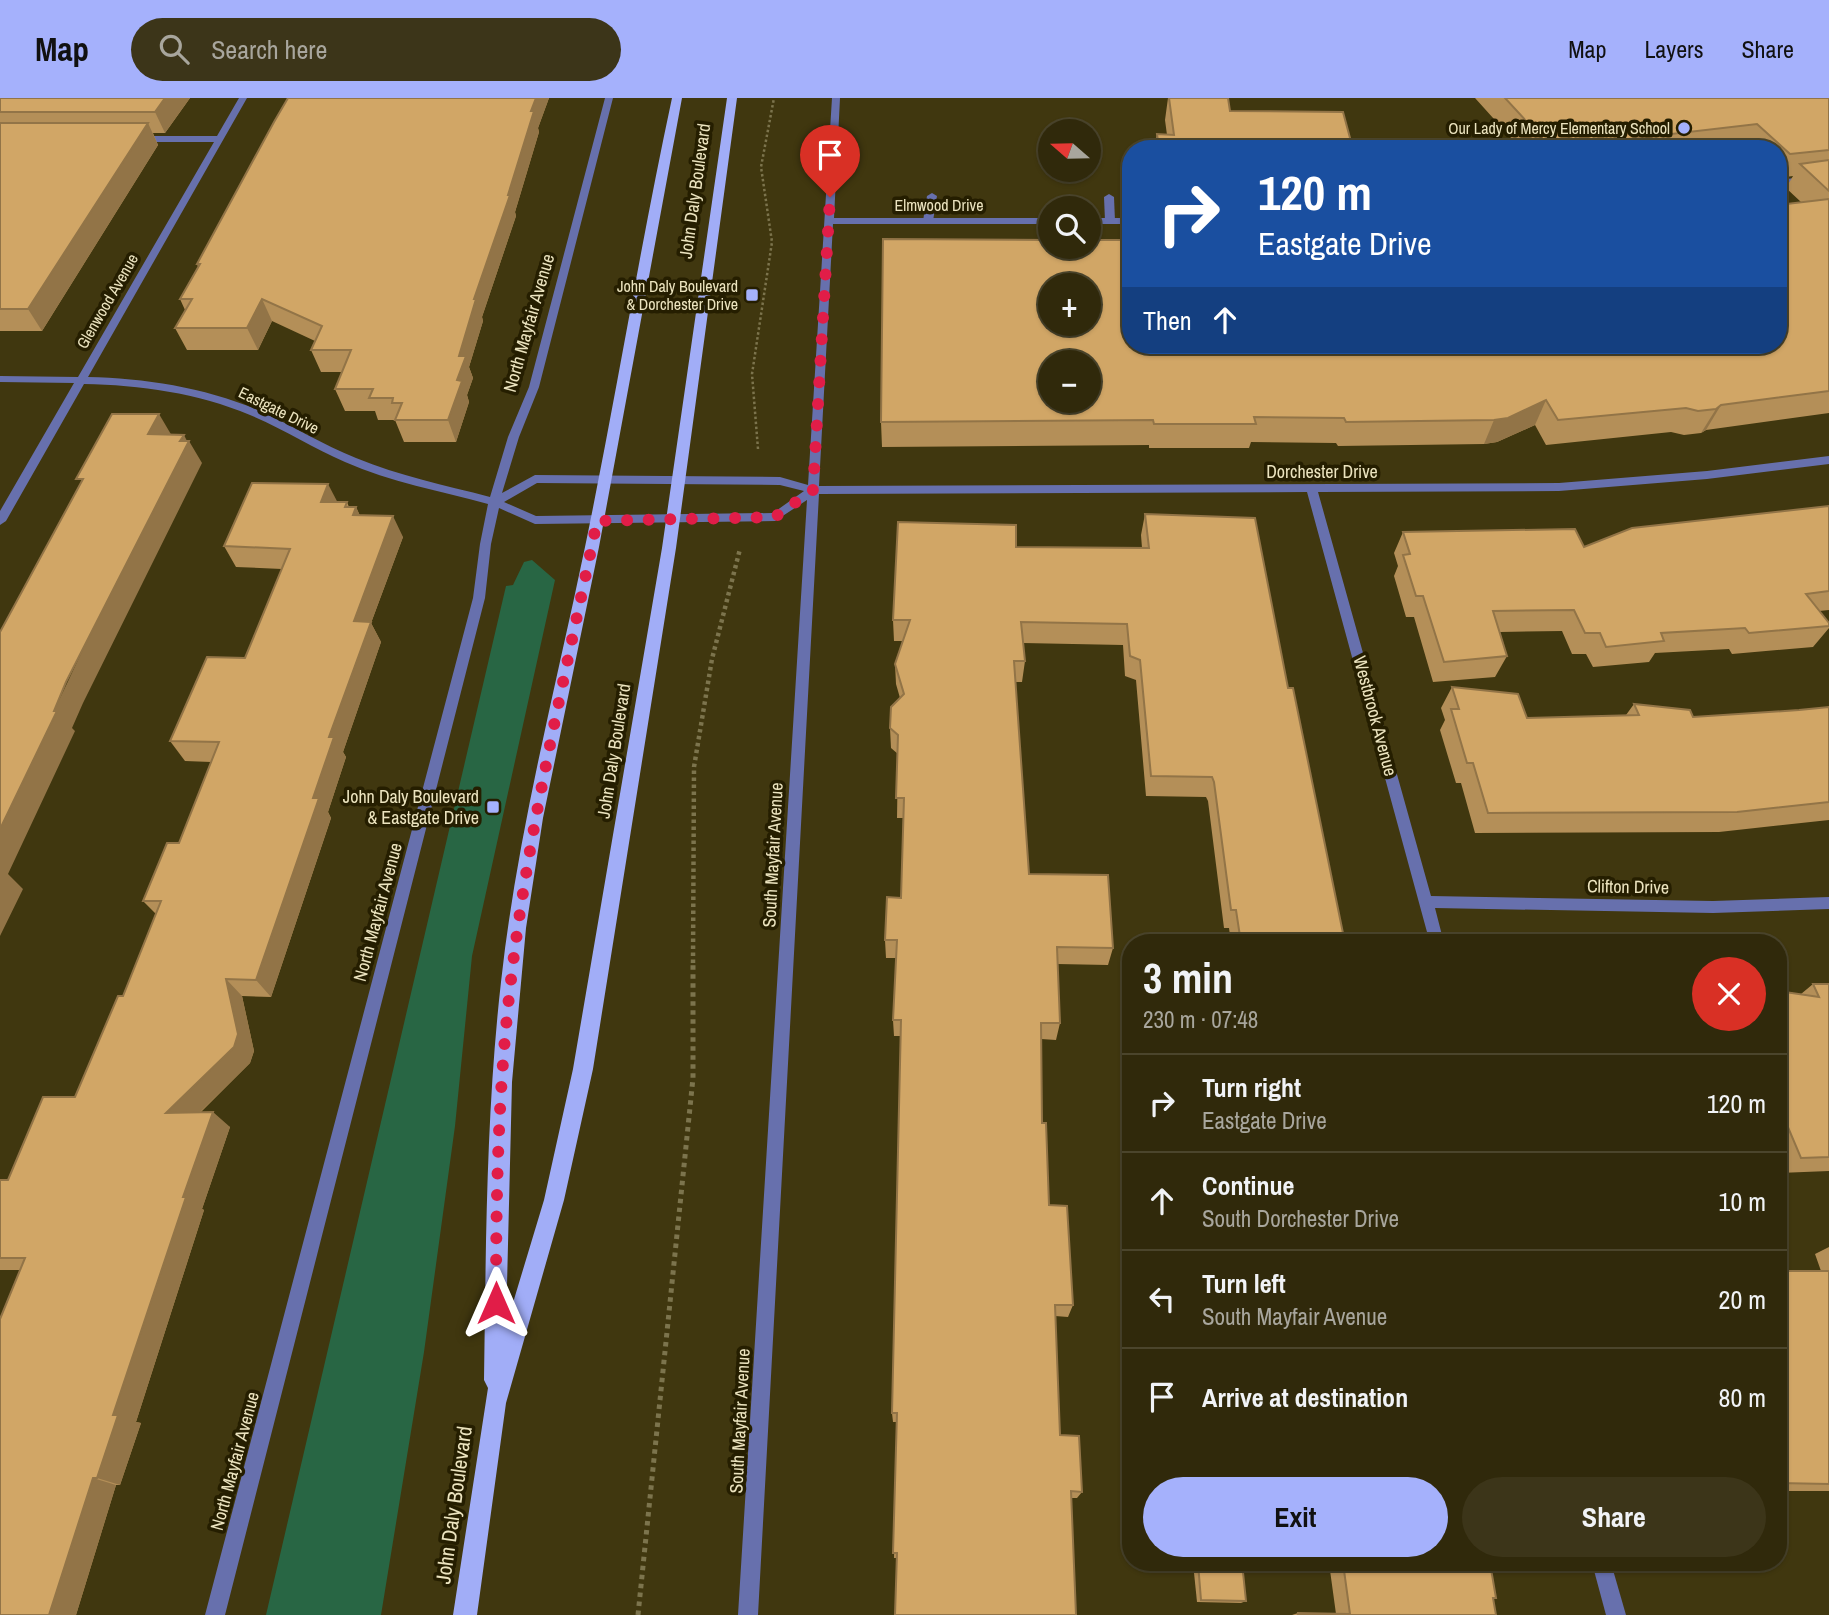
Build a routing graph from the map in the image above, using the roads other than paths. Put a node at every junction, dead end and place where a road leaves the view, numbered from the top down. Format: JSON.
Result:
{"nodes":[{"id":1,"x":243,"y":98,"type":"edge"},
{"id":2,"x":609,"y":98,"type":"edge"},
{"id":3,"x":677,"y":98,"type":"edge"},
{"id":4,"x":732,"y":98,"type":"edge"},
{"id":5,"x":836,"y":98,"type":"edge"},
{"id":6,"x":123,"y":139,"type":"edge"},
{"id":7,"x":219,"y":139,"type":"junction"},
{"id":8,"x":1829,"y":177,"type":"edge"},
{"id":9,"x":1787,"y":182,"type":"edge"},
{"id":10,"x":932,"y":196,"type":"dead end"},
{"id":11,"x":1109,"y":197,"type":"dead end"},
{"id":12,"x":1122,"y":220,"type":"edge"},
{"id":13,"x":929,"y":221,"type":"junction"},
{"id":14,"x":1038,"y":221,"type":"edge"},
{"id":15,"x":1101,"y":221,"type":"edge"},
{"id":16,"x":1110,"y":221,"type":"junction"},
{"id":17,"x":828,"y":222,"type":"junction"},
{"id":18,"x":0,"y":379,"type":"edge"},
{"id":19,"x":81,"y":379,"type":"junction"},
{"id":20,"x":1829,"y":460,"type":"edge"},
{"id":21,"x":679,"y":479,"type":"junction"},
{"id":22,"x":605,"y":480,"type":"junction"},
{"id":23,"x":813,"y":490,"type":"junction"},
{"id":24,"x":1312,"y":490,"type":"junction"},
{"id":25,"x":495,"y":502,"type":"junction"},
{"id":26,"x":674,"y":518,"type":"junction"},
{"id":27,"x":0,"y":521,"type":"edge"},
{"id":28,"x":597,"y":521,"type":"junction"},
{"id":29,"x":1426,"y":902,"type":"junction"},
{"id":30,"x":1829,"y":903,"type":"edge"},
{"id":31,"x":1435,"y":934,"type":"edge"},
{"id":32,"x":495,"y":1403,"type":"junction"},
{"id":33,"x":1604,"y":1571,"type":"edge"},
{"id":34,"x":215,"y":1615,"type":"edge"},
{"id":35,"x":465,"y":1615,"type":"edge"},
{"id":36,"x":748,"y":1615,"type":"edge"},
{"id":37,"x":1616,"y":1615,"type":"edge"}],
"edges":[{"from":1,"to":7,"type":"street","name":"Glenwood Avenue"},
{"from":2,"to":25,"type":"street","name":"North Mayfair Avenue"},
{"from":3,"to":22,"type":"main road","name":"John Daly Boulevard"},
{"from":4,"to":21,"type":"main road","name":"John Daly Boulevard"},
{"from":5,"to":17,"type":"street","name":"South Mayfair Avenue"},
{"from":6,"to":7,"type":"street"},
{"from":7,"to":19,"type":"street","name":"Glenwood Avenue"},
{"from":8,"to":9,"type":"street"},
{"from":10,"to":13,"type":"street"},
{"from":11,"to":16,"type":"street"},
{"from":12,"to":16,"type":"street"},
{"from":13,"to":14,"type":"street","name":"Elmwood Drive"},
{"from":13,"to":17,"type":"street","name":"Elmwood Drive"},
{"from":15,"to":16,"type":"street"},
{"from":17,"to":23,"type":"street","name":"South Mayfair Avenue"},
{"from":18,"to":19,"type":"street","name":"Eastgate Drive"},
{"from":19,"to":25,"type":"street","name":"Eastgate Drive"},
{"from":19,"to":27,"type":"street","name":"Glenwood Avenue"},
{"from":20,"to":24,"type":"street","name":"Dorchester Drive"},
{"from":21,"to":22,"type":"street"},
{"from":21,"to":23,"type":"street","name":"Dorchester Drive"},
{"from":21,"to":26,"type":"main road","name":"John Daly Boulevard"},
{"from":22,"to":25,"type":"street"},
{"from":22,"to":28,"type":"main road","name":"John Daly Boulevard"},
{"from":23,"to":24,"type":"street","name":"Dorchester Drive"},
{"from":23,"to":26,"type":"street","name":"Eastgate Drive"},
{"from":23,"to":36,"type":"street","name":"South Mayfair Avenue"},
{"from":24,"to":29,"type":"street","name":"Westbrook Avenue"},
{"from":25,"to":28,"type":"street","name":"Eastgate Drive"},
{"from":25,"to":34,"type":"street","name":"North Mayfair Avenue"},
{"from":26,"to":28,"type":"street","name":"Eastgate Drive"},
{"from":26,"to":32,"type":"main road","name":"John Daly Boulevard"},
{"from":28,"to":32,"type":"main road","name":"John Daly Boulevard"},
{"from":29,"to":30,"type":"street","name":"Clifton Drive"},
{"from":29,"to":31,"type":"street","name":"Westbrook Avenue"},
{"from":32,"to":35,"type":"main road","name":"John Daly Boulevard"},
{"from":33,"to":37,"type":"street"}]}
